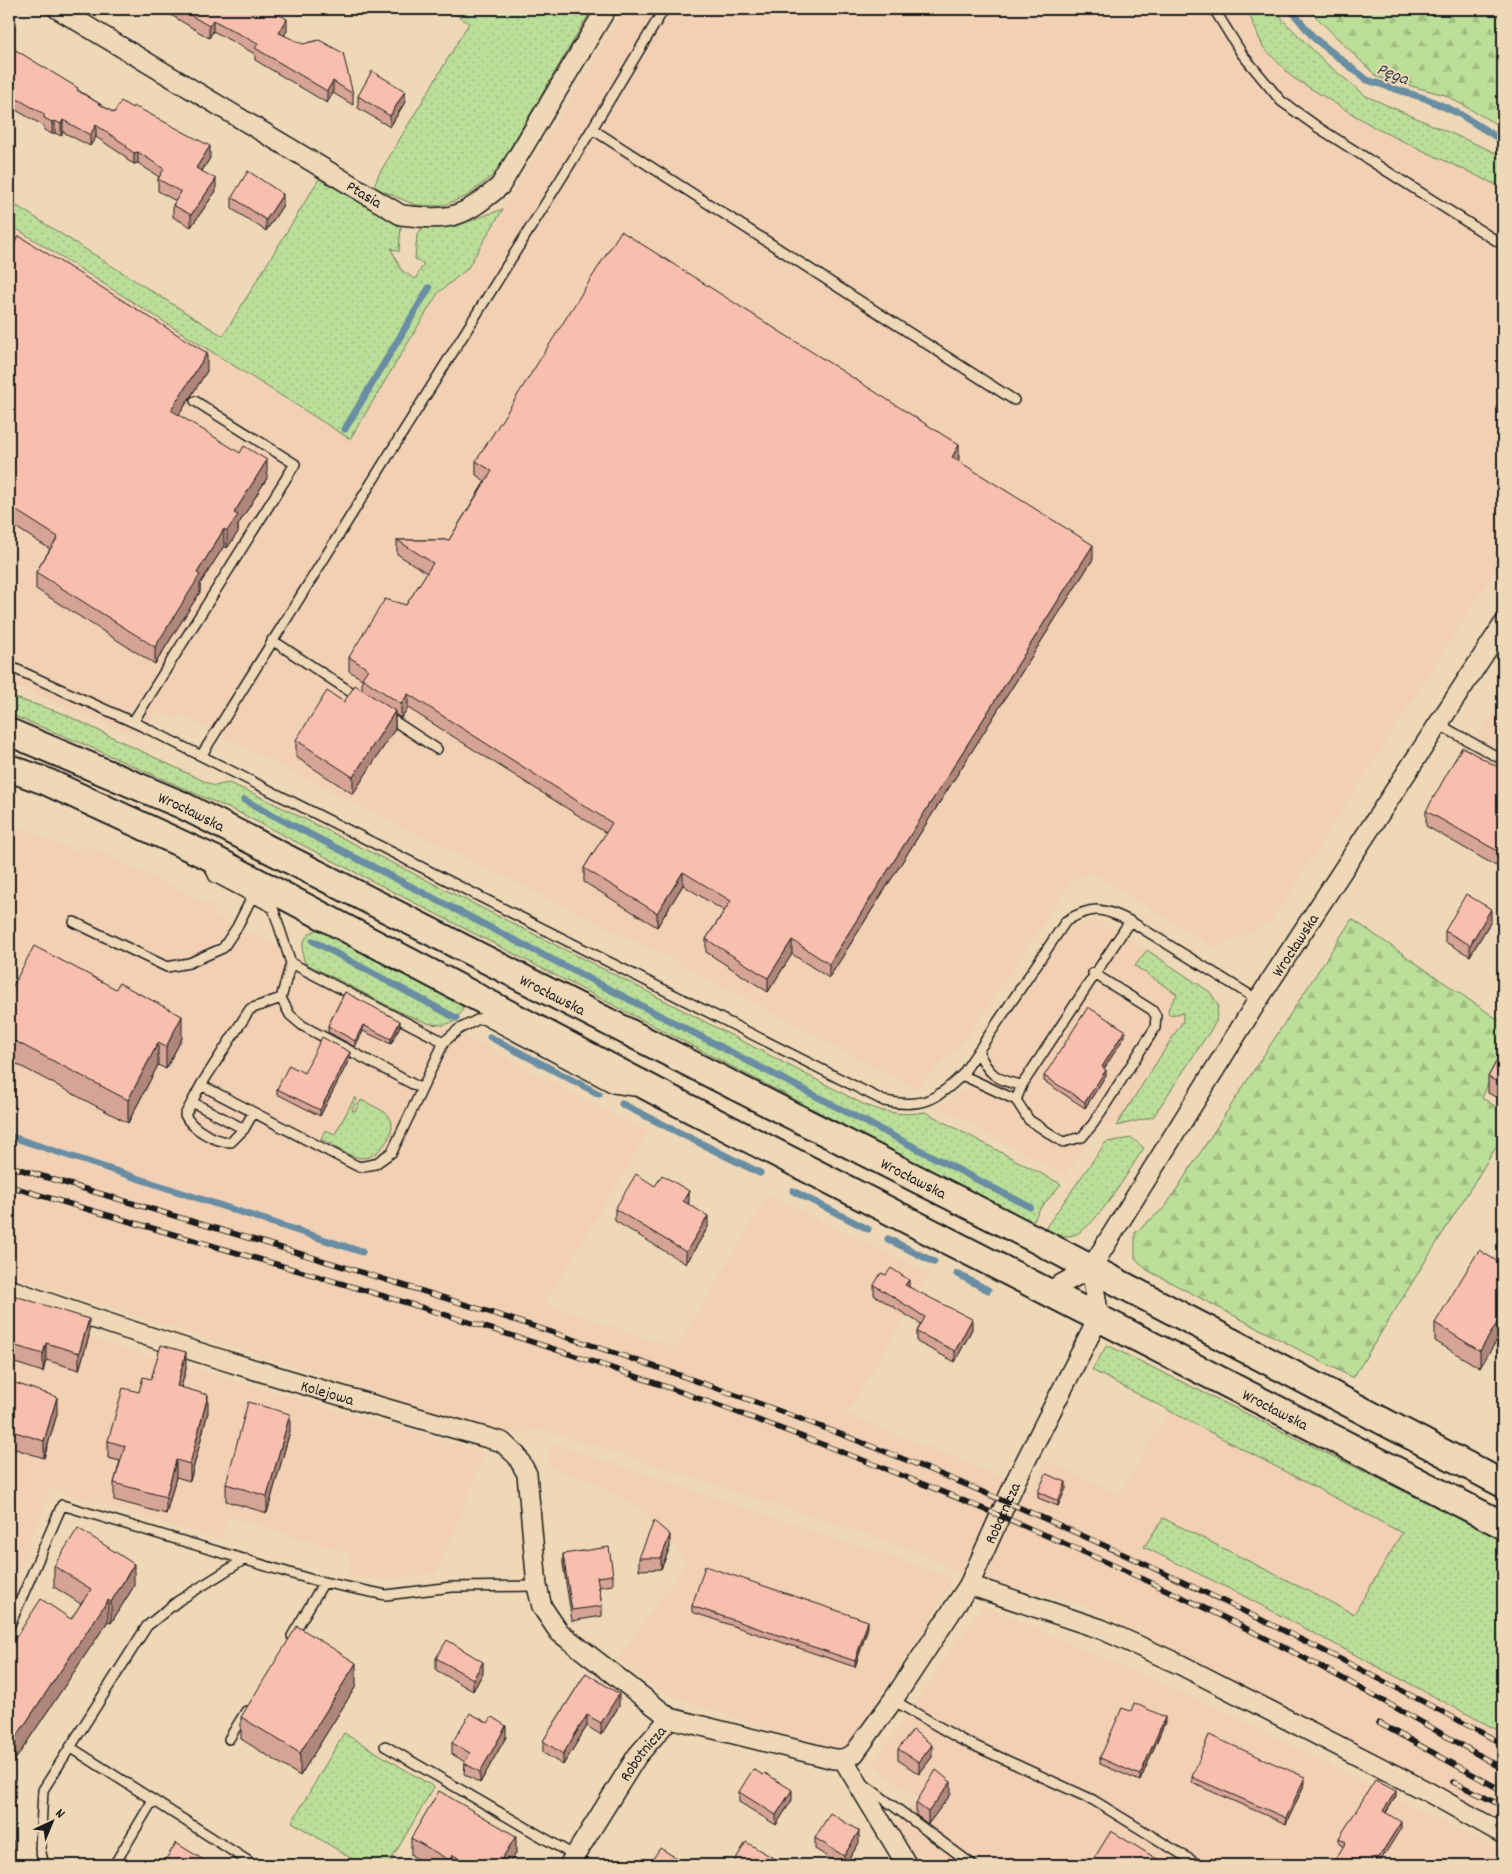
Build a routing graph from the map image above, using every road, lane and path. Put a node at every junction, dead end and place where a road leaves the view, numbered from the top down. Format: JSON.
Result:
{"nodes":[{"id":1,"x":58,"y":9,"type":"edge"},
{"id":2,"x":606,"y":9,"type":"edge"},
{"id":3,"x":664,"y":9,"type":"edge"},
{"id":4,"x":1214,"y":9,"type":"edge"},
{"id":5,"x":592,"y":129,"type":"junction"},
{"id":6,"x":1503,"y":245,"type":"edge"},
{"id":7,"x":1014,"y":400,"type":"dead end"},
{"id":8,"x":195,"y":401,"type":"dead end"},
{"id":9,"x":1503,"y":624,"type":"edge"},
{"id":10,"x":272,"y":640,"type":"junction"},
{"id":11,"x":9,"y":666,"type":"edge"},
{"id":12,"x":371,"y":705,"type":"edge"},
{"id":13,"x":379,"y":711,"type":"edge"},
{"id":14,"x":133,"y":722,"type":"junction"},
{"id":15,"x":1438,"y":724,"type":"junction"},
{"id":16,"x":9,"y":732,"type":"edge"},
{"id":17,"x":437,"y":749,"type":"dead end"},
{"id":18,"x":201,"y":756,"type":"junction"},
{"id":19,"x":1503,"y":760,"type":"edge"},
{"id":20,"x":9,"y":768,"type":"edge"},
{"id":21,"x":202,"y":853,"type":"junction"},
{"id":22,"x":252,"y":897,"type":"junction"},
{"id":23,"x":1130,"y":921,"type":"junction"},
{"id":24,"x":74,"y":922,"type":"dead end"},
{"id":25,"x":291,"y":963,"type":"junction"},
{"id":26,"x":1093,"y":973,"type":"junction"},
{"id":27,"x":281,"y":998,"type":"junction"},
{"id":28,"x":1258,"y":1000,"type":"junction"},
{"id":29,"x":444,"y":1042,"type":"junction"},
{"id":30,"x":978,"y":1051,"type":"junction"},
{"id":31,"x":962,"y":1075,"type":"junction"},
{"id":32,"x":1022,"y":1084,"type":"junction"},
{"id":33,"x":201,"y":1086,"type":"junction"},
{"id":34,"x":422,"y":1089,"type":"junction"},
{"id":35,"x":663,"y":1094,"type":"junction"},
{"id":36,"x":1016,"y":1100,"type":"junction"},
{"id":37,"x":192,"y":1102,"type":"junction"},
{"id":38,"x":253,"y":1113,"type":"junction"},
{"id":39,"x":244,"y":1129,"type":"junction"},
{"id":40,"x":1091,"y":1268,"type":"junction"},
{"id":41,"x":9,"y":1289,"type":"edge"},
{"id":42,"x":1049,"y":1291,"type":"junction"},
{"id":43,"x":1100,"y":1317,"type":"junction"},
{"id":44,"x":1503,"y":1484,"type":"edge"},
{"id":45,"x":1503,"y":1525,"type":"edge"},
{"id":46,"x":245,"y":1559,"type":"junction"},
{"id":47,"x":324,"y":1582,"type":"junction"},
{"id":48,"x":969,"y":1585,"type":"junction"},
{"id":49,"x":537,"y":1586,"type":"junction"},
{"id":50,"x":9,"y":1627,"type":"edge"},
{"id":51,"x":284,"y":1648,"type":"edge"},
{"id":52,"x":893,"y":1700,"type":"junction"},
{"id":53,"x":249,"y":1706,"type":"edge"},
{"id":54,"x":670,"y":1718,"type":"junction"},
{"id":55,"x":230,"y":1739,"type":"dead end"},
{"id":56,"x":385,"y":1746,"type":"dead end"},
{"id":57,"x":70,"y":1747,"type":"junction"},
{"id":58,"x":843,"y":1759,"type":"junction"},
{"id":59,"x":853,"y":1776,"type":"junction"},
{"id":60,"x":152,"y":1800,"type":"junction"},
{"id":61,"x":1503,"y":1834,"type":"edge"},
{"id":62,"x":248,"y":1861,"type":"dead end"},
{"id":63,"x":572,"y":1861,"type":"edge"},
{"id":64,"x":44,"y":1865,"type":"edge"},
{"id":65,"x":114,"y":1865,"type":"edge"},
{"id":66,"x":907,"y":1865,"type":"edge"},
{"id":67,"x":973,"y":1865,"type":"edge"},
{"id":68,"x":1198,"y":1865,"type":"edge"}],
"edges":[{"from":1,"to":2,"type":"street","name":"Ptasia"},
{"from":3,"to":5,"type":"lane"},
{"from":4,"to":6,"type":"lane"},
{"from":5,"to":7,"type":"lane"},
{"from":5,"to":10,"type":"lane"},
{"from":8,"to":14,"type":"lane"},
{"from":9,"to":15,"type":"street","name":"Wrocławska"},
{"from":10,"to":12,"type":"lane"},
{"from":10,"to":18,"type":"lane"},
{"from":11,"to":14,"type":"lane"},
{"from":13,"to":17,"type":"lane"},
{"from":14,"to":18,"type":"lane"},
{"from":15,"to":19,"type":"lane"},
{"from":15,"to":28,"type":"street","name":"Wrocławska"},
{"from":16,"to":40,"type":"main road","name":"Wrocławska"},
{"from":18,"to":31,"type":"lane"},
{"from":20,"to":21,"type":"main road","name":"Wrocławska"},
{"from":21,"to":22,"type":"lane"},
{"from":21,"to":35,"type":"main road","name":"Wrocławska"},
{"from":22,"to":24,"type":"lane"},
{"from":22,"to":25,"type":"lane"},
{"from":23,"to":26,"type":"lane"},
{"from":23,"to":28,"type":"lane"},
{"from":23,"to":30,"type":"lane"},
{"from":25,"to":27,"type":"lane"},
{"from":25,"to":29,"type":"lane"},
{"from":26,"to":32,"type":"lane"},
{"from":26,"to":36,"type":"lane"},
{"from":27,"to":33,"type":"lane"},
{"from":27,"to":34,"type":"lane"},
{"from":28,"to":40,"type":"street","name":"Wrocławska"},
{"from":29,"to":34,"type":"lane"},
{"from":29,"to":35,"type":"lane"},
{"from":30,"to":31,"type":"lane"},
{"from":30,"to":32,"type":"lane"},
{"from":31,"to":36,"type":"lane"},
{"from":32,"to":36,"type":"lane"},
{"from":33,"to":37,"type":"lane"},
{"from":33,"to":38,"type":"lane"},
{"from":34,"to":38,"type":"lane"},
{"from":35,"to":42,"type":"main road","name":"Wrocławska"},
{"from":37,"to":39,"type":"lane"},
{"from":37,"to":39,"type":"lane"},
{"from":38,"to":39,"type":"lane"},
{"from":40,"to":42,"type":"street","name":"Wrocławska"},
{"from":40,"to":43,"type":"street"},
{"from":40,"to":44,"type":"main road","name":"Wrocławska"},
{"from":41,"to":49,"type":"street","name":"Kolejowa"},
{"from":42,"to":43,"type":"main road","name":"Wrocławska"},
{"from":43,"to":45,"type":"main road","name":"Wrocławska"},
{"from":43,"to":48,"type":"street","name":"Robotnicza"},
{"from":46,"to":47,"type":"lane"},
{"from":46,"to":50,"type":"lane"},
{"from":46,"to":57,"type":"lane"},
{"from":47,"to":49,"type":"lane"},
{"from":47,"to":51,"type":"lane"},
{"from":48,"to":52,"type":"street","name":"Robotnicza"},
{"from":48,"to":61,"type":"street"},
{"from":49,"to":54,"type":"street","name":"Kolejowa"},
{"from":52,"to":58,"type":"street","name":"Robotnicza"},
{"from":52,"to":68,"type":"lane"},
{"from":53,"to":55,"type":"lane"},
{"from":54,"to":58,"type":"street","name":"Robotnicza"},
{"from":54,"to":63,"type":"street","name":"Robotnicza"},
{"from":56,"to":63,"type":"lane"},
{"from":57,"to":60,"type":"lane"},
{"from":57,"to":64,"type":"lane"},
{"from":58,"to":59,"type":"street"},
{"from":59,"to":66,"type":"street"},
{"from":59,"to":67,"type":"lane"},
{"from":60,"to":62,"type":"lane"},
{"from":60,"to":65,"type":"lane"}]}
